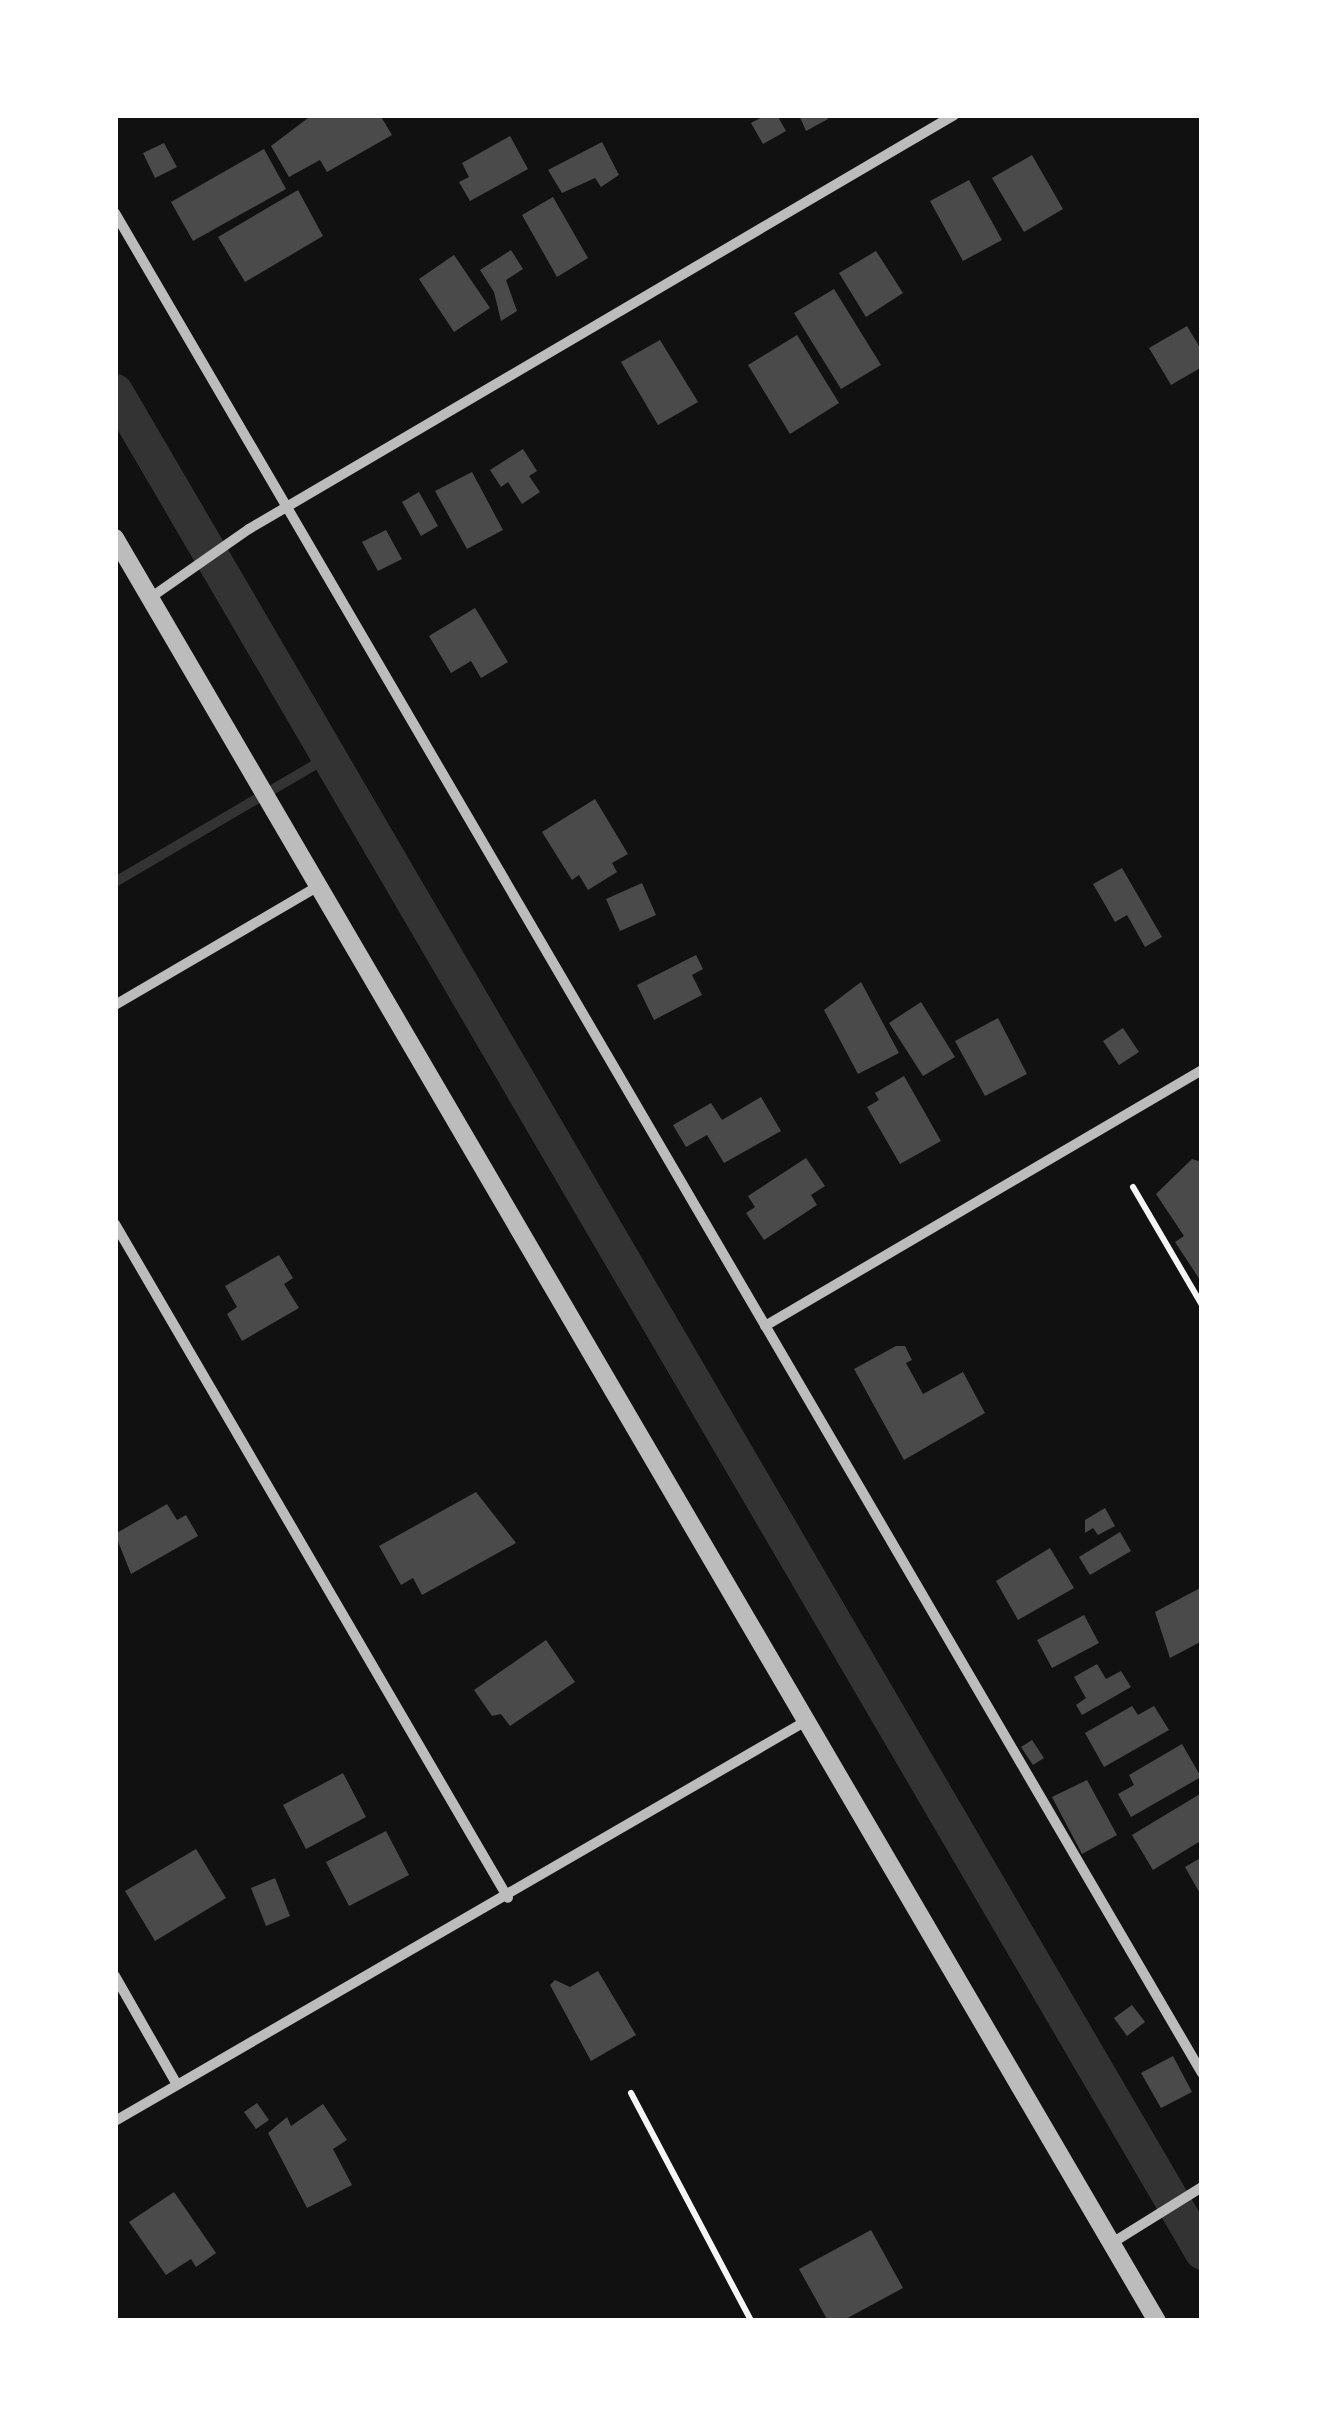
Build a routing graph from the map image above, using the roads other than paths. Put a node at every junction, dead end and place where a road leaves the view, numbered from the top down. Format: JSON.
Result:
{"nodes":[{"id":1,"x":954,"y":115,"type":"edge"},
{"id":2,"x":115,"y":213,"type":"edge"},
{"id":3,"x":287,"y":507,"type":"junction"},
{"id":4,"x":115,"y":538,"type":"edge"},
{"id":5,"x":150,"y":598,"type":"junction"},
{"id":6,"x":317,"y":886,"type":"junction"},
{"id":7,"x":115,"y":1005,"type":"edge"},
{"id":8,"x":1202,"y":1070,"type":"edge"},
{"id":9,"x":115,"y":1224,"type":"edge"},
{"id":10,"x":765,"y":1326,"type":"junction"},
{"id":11,"x":808,"y":1720,"type":"junction"},
{"id":12,"x":508,"y":1898,"type":"junction"},
{"id":13,"x":115,"y":1976,"type":"edge"},
{"id":14,"x":1202,"y":2073,"type":"edge"},
{"id":15,"x":176,"y":2083,"type":"junction"},
{"id":16,"x":115,"y":2121,"type":"edge"},
{"id":17,"x":1200,"y":2189,"type":"edge"},
{"id":18,"x":1112,"y":2242,"type":"junction"},
{"id":19,"x":1157,"y":2321,"type":"edge"}],
"edges":[{"from":1,"to":3,"type":"street"},
{"from":2,"to":3,"type":"street"},
{"from":3,"to":5,"type":"street"},
{"from":3,"to":10,"type":"street"},
{"from":4,"to":5,"type":"street"},
{"from":5,"to":6,"type":"street"},
{"from":6,"to":7,"type":"street"},
{"from":6,"to":11,"type":"street"},
{"from":8,"to":10,"type":"street"},
{"from":9,"to":12,"type":"street"},
{"from":10,"to":14,"type":"street"},
{"from":11,"to":12,"type":"street"},
{"from":11,"to":18,"type":"street"},
{"from":12,"to":15,"type":"street"},
{"from":13,"to":15,"type":"street"},
{"from":15,"to":16,"type":"street"},
{"from":17,"to":18,"type":"street"},
{"from":18,"to":19,"type":"street"}]}
